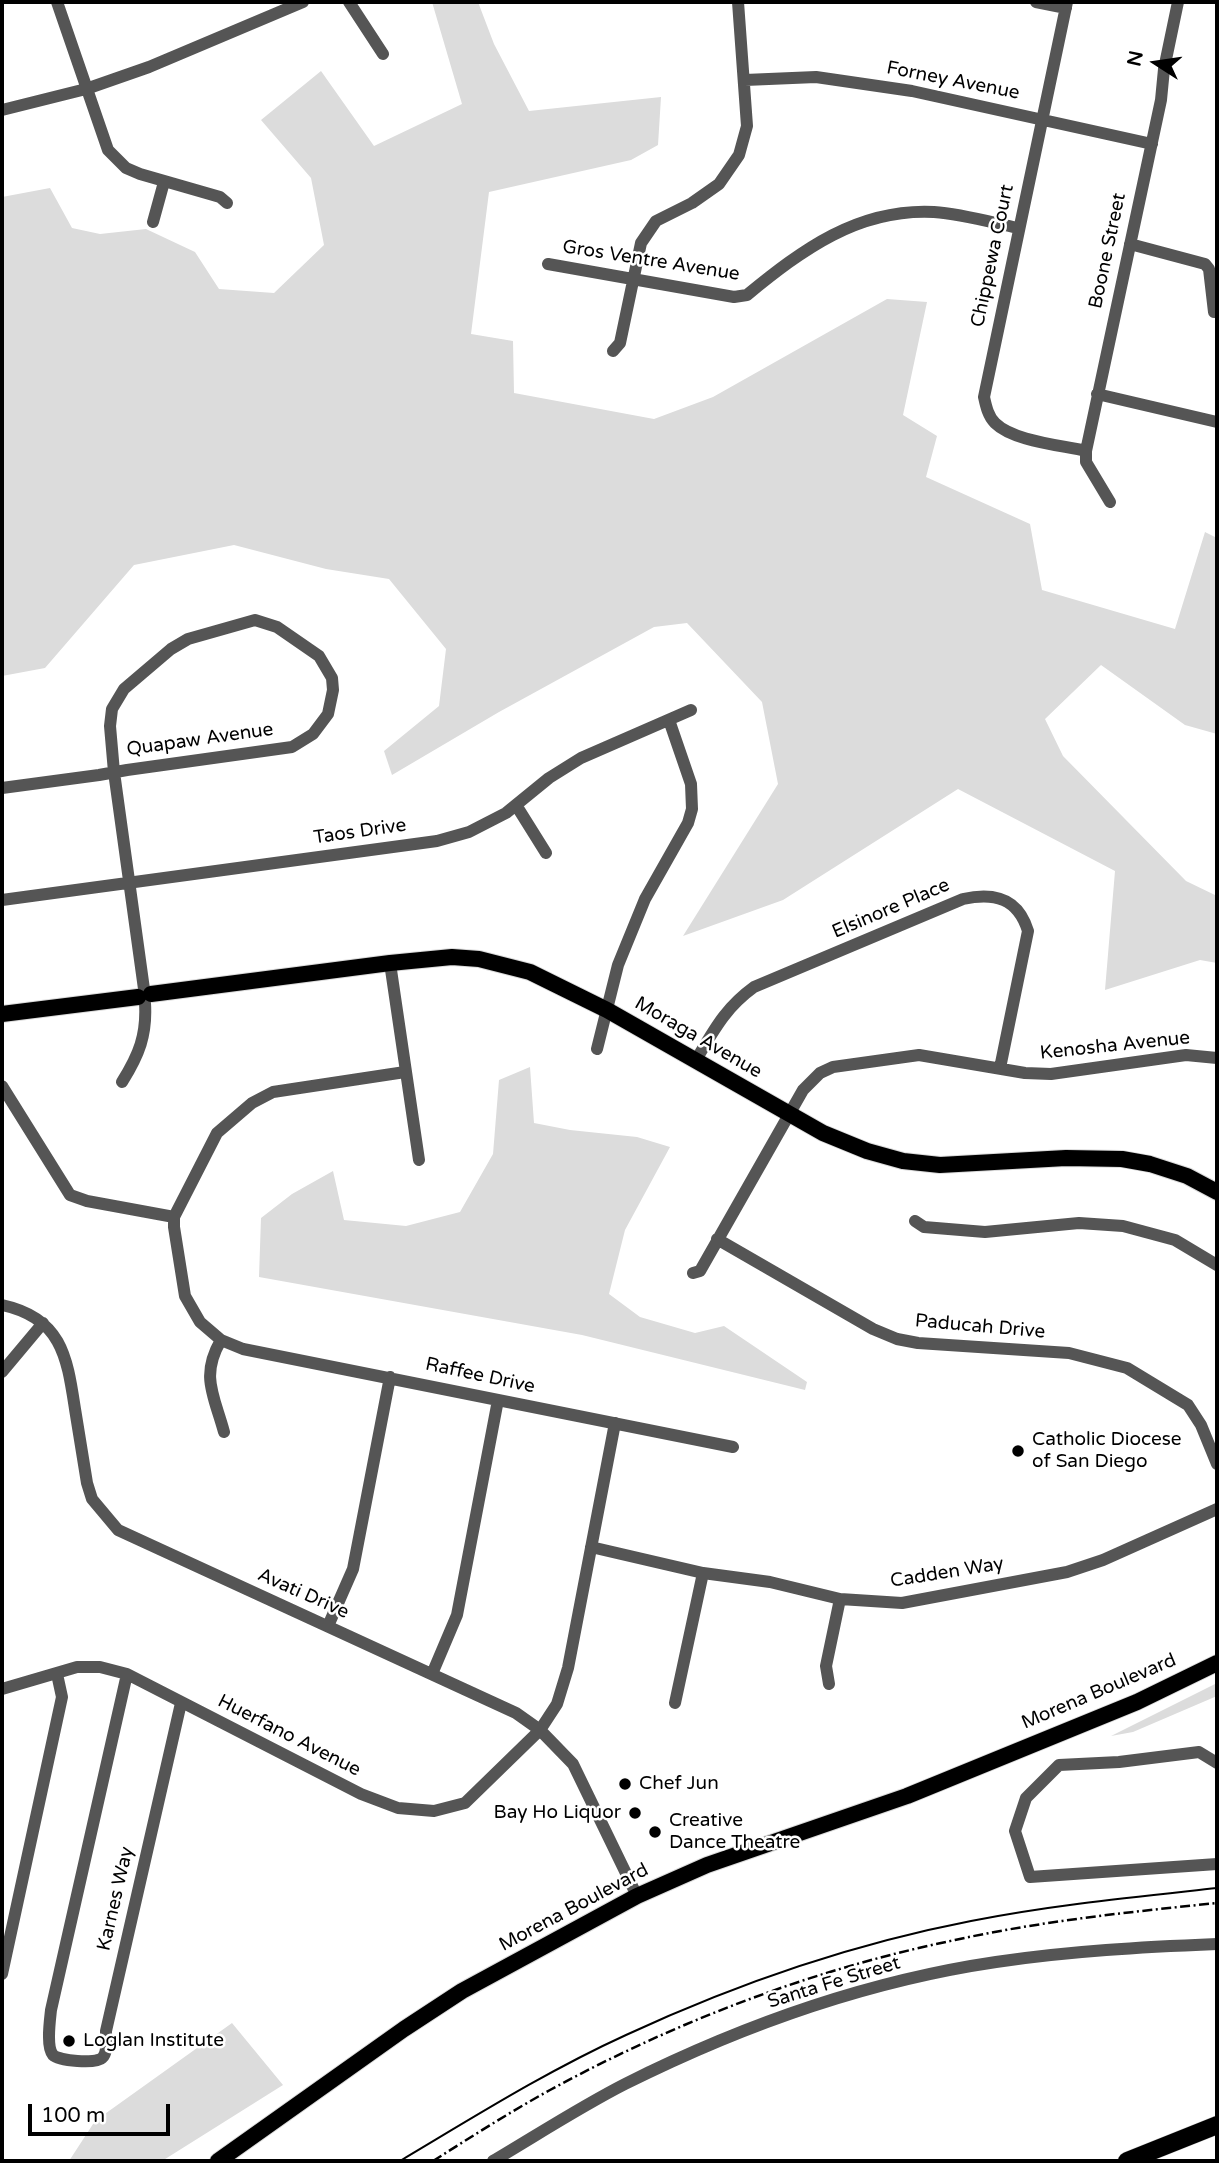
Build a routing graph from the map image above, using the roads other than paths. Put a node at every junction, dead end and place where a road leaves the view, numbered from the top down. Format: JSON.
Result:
{"nodes":[{"id":1,"x":57,"y":2,"type":"edge"},
{"id":2,"x":303,"y":2,"type":"edge"},
{"id":3,"x":349,"y":2,"type":"edge"},
{"id":4,"x":738,"y":2,"type":"edge"},
{"id":5,"x":1036,"y":2,"type":"edge"},
{"id":6,"x":1178,"y":2,"type":"edge"},
{"id":7,"x":1066,"y":5,"type":"edge"},
{"id":8,"x":383,"y":54,"type":"dead end"},
{"id":9,"x":745,"y":80,"type":"junction"},
{"id":10,"x":86,"y":89,"type":"junction"},
{"id":11,"x":2,"y":110,"type":"edge"},
{"id":12,"x":1042,"y":119,"type":"junction"},
{"id":13,"x":1152,"y":144,"type":"junction"},
{"id":14,"x":164,"y":182,"type":"junction"},
{"id":15,"x":227,"y":204,"type":"dead end"},
{"id":16,"x":153,"y":222,"type":"dead end"},
{"id":17,"x":1018,"y":228,"type":"junction"},
{"id":18,"x":1130,"y":244,"type":"junction"},
{"id":19,"x":548,"y":264,"type":"dead end"},
{"id":20,"x":634,"y":277,"type":"junction"},
{"id":21,"x":1214,"y":312,"type":"dead end"},
{"id":22,"x":613,"y":351,"type":"dead end"},
{"id":23,"x":1097,"y":394,"type":"junction"},
{"id":24,"x":1217,"y":422,"type":"edge"},
{"id":25,"x":1086,"y":451,"type":"junction"},
{"id":26,"x":1110,"y":502,"type":"dead end"},
{"id":27,"x":691,"y":710,"type":"dead end"},
{"id":28,"x":669,"y":720,"type":"junction"},
{"id":29,"x":114,"y":772,"type":"junction"},
{"id":30,"x":2,"y":788,"type":"edge"},
{"id":31,"x":516,"y":805,"type":"junction"},
{"id":32,"x":547,"y":853,"type":"dead end"},
{"id":33,"x":129,"y":884,"type":"junction"},
{"id":34,"x":2,"y":900,"type":"edge"},
{"id":35,"x":390,"y":963,"type":"junction"},
{"id":36,"x":145,"y":996,"type":"junction"},
{"id":37,"x":607,"y":1010,"type":"junction"},
{"id":38,"x":2,"y":1013,"type":"edge"},
{"id":39,"x":597,"y":1049,"type":"dead end"},
{"id":40,"x":1217,"y":1058,"type":"edge"},
{"id":41,"x":696,"y":1060,"type":"junction"},
{"id":42,"x":1000,"y":1068,"type":"junction"},
{"id":43,"x":405,"y":1072,"type":"junction"},
{"id":44,"x":122,"y":1082,"type":"dead end"},
{"id":45,"x":2,"y":1086,"type":"edge"},
{"id":46,"x":790,"y":1114,"type":"junction"},
{"id":47,"x":419,"y":1160,"type":"dead end"},
{"id":48,"x":1217,"y":1192,"type":"edge"},
{"id":49,"x":174,"y":1217,"type":"junction"},
{"id":50,"x":915,"y":1221,"type":"dead end"},
{"id":51,"x":717,"y":1240,"type":"junction"},
{"id":52,"x":1217,"y":1265,"type":"edge"},
{"id":53,"x":693,"y":1273,"type":"dead end"},
{"id":54,"x":2,"y":1305,"type":"edge"},
{"id":55,"x":43,"y":1323,"type":"junction"},
{"id":56,"x":221,"y":1340,"type":"junction"},
{"id":57,"x":2,"y":1372,"type":"edge"},
{"id":58,"x":390,"y":1377,"type":"junction"},
{"id":59,"x":498,"y":1400,"type":"junction"},
{"id":60,"x":615,"y":1423,"type":"junction"},
{"id":61,"x":224,"y":1432,"type":"dead end"},
{"id":62,"x":733,"y":1447,"type":"dead end"},
{"id":63,"x":1217,"y":1464,"type":"edge"},
{"id":64,"x":1217,"y":1509,"type":"edge"},
{"id":65,"x":591,"y":1547,"type":"junction"},
{"id":66,"x":704,"y":1573,"type":"junction"},
{"id":67,"x":840,"y":1599,"type":"junction"},
{"id":68,"x":328,"y":1626,"type":"junction"},
{"id":69,"x":1217,"y":1663,"type":"edge"},
{"id":70,"x":57,"y":1674,"type":"junction"},
{"id":71,"x":127,"y":1674,"type":"junction"},
{"id":72,"x":432,"y":1674,"type":"junction"},
{"id":73,"x":829,"y":1684,"type":"dead end"},
{"id":74,"x":2,"y":1689,"type":"edge"},
{"id":75,"x":181,"y":1703,"type":"junction"},
{"id":76,"x":675,"y":1703,"type":"dead end"},
{"id":77,"x":540,"y":1730,"type":"junction"},
{"id":78,"x":1217,"y":1763,"type":"edge"},
{"id":79,"x":1217,"y":1864,"type":"edge"},
{"id":80,"x":637,"y":1896,"type":"junction"},
{"id":81,"x":1217,"y":1944,"type":"edge"},
{"id":82,"x":2,"y":1974,"type":"edge"},
{"id":83,"x":1217,"y":2125,"type":"edge"},
{"id":84,"x":218,"y":2161,"type":"edge"},
{"id":85,"x":493,"y":2161,"type":"edge"},
{"id":86,"x":1127,"y":2161,"type":"edge"}],
"edges":[{"from":1,"to":10,"type":"street"},
{"from":2,"to":10,"type":"street"},
{"from":3,"to":8,"type":"street"},
{"from":4,"to":9,"type":"street"},
{"from":5,"to":7,"type":"street"},
{"from":6,"to":13,"type":"street","name":"Boone Street"},
{"from":7,"to":12,"type":"street","name":"Chippewa Court"},
{"from":9,"to":12,"type":"street","name":"Forney Avenue"},
{"from":9,"to":20,"type":"street"},
{"from":10,"to":11,"type":"street"},
{"from":10,"to":14,"type":"street"},
{"from":12,"to":13,"type":"street","name":"Forney Avenue"},
{"from":12,"to":17,"type":"street","name":"Chippewa Court"},
{"from":13,"to":18,"type":"street","name":"Boone Street"},
{"from":14,"to":15,"type":"street"},
{"from":14,"to":16,"type":"street"},
{"from":17,"to":20,"type":"street","name":"Gros Ventre Avenue"},
{"from":17,"to":25,"type":"street","name":"Chippewa Court"},
{"from":18,"to":21,"type":"street"},
{"from":18,"to":23,"type":"street","name":"Boone Street"},
{"from":19,"to":20,"type":"street","name":"Gros Ventre Avenue"},
{"from":20,"to":22,"type":"street"},
{"from":23,"to":24,"type":"street"},
{"from":23,"to":25,"type":"street","name":"Boone Street"},
{"from":25,"to":26,"type":"street"},
{"from":27,"to":28,"type":"street","name":"Taos Drive"},
{"from":28,"to":31,"type":"street","name":"Taos Drive"},
{"from":28,"to":37,"type":"street"},
{"from":29,"to":29,"type":"street","name":"Quapaw Avenue"},
{"from":29,"to":30,"type":"street","name":"Quapaw Avenue"},
{"from":29,"to":33,"type":"street"},
{"from":31,"to":32,"type":"street"},
{"from":31,"to":33,"type":"street","name":"Taos Drive"},
{"from":33,"to":34,"type":"street","name":"Taos Drive"},
{"from":33,"to":36,"type":"street"},
{"from":35,"to":36,"type":"main road","name":"Moraga Avenue"},
{"from":35,"to":37,"type":"main road","name":"Moraga Avenue"},
{"from":35,"to":43,"type":"street"},
{"from":36,"to":38,"type":"main road","name":"Moraga Avenue"},
{"from":36,"to":44,"type":"street"},
{"from":37,"to":39,"type":"street"},
{"from":37,"to":41,"type":"main road","name":"Moraga Avenue"},
{"from":40,"to":42,"type":"street","name":"Kenosha Avenue"},
{"from":41,"to":42,"type":"street","name":"Elsinore Place"},
{"from":41,"to":46,"type":"main road","name":"Moraga Avenue"},
{"from":42,"to":46,"type":"street","name":"Kenosha Avenue"},
{"from":43,"to":47,"type":"street"},
{"from":43,"to":49,"type":"street"},
{"from":45,"to":49,"type":"street"},
{"from":46,"to":48,"type":"main road","name":"Moraga Avenue"},
{"from":46,"to":51,"type":"street","name":"Kenosha Avenue"},
{"from":49,"to":56,"type":"street"},
{"from":50,"to":52,"type":"street"},
{"from":51,"to":53,"type":"street","name":"Kenosha Avenue"},
{"from":51,"to":63,"type":"street","name":"Paducah Drive"},
{"from":54,"to":55,"type":"street","name":"Avati Drive"},
{"from":55,"to":57,"type":"street"},
{"from":55,"to":68,"type":"street","name":"Avati Drive"},
{"from":56,"to":58,"type":"street","name":"Raffee Drive"},
{"from":56,"to":61,"type":"street"},
{"from":58,"to":59,"type":"street","name":"Raffee Drive"},
{"from":58,"to":68,"type":"street"},
{"from":59,"to":60,"type":"street","name":"Raffee Drive"},
{"from":59,"to":72,"type":"street"},
{"from":60,"to":62,"type":"street","name":"Raffee Drive"},
{"from":60,"to":65,"type":"street","name":"Huerfano Avenue"},
{"from":64,"to":67,"type":"street","name":"Cadden Way"},
{"from":65,"to":66,"type":"street","name":"Cadden Way"},
{"from":65,"to":77,"type":"street","name":"Huerfano Avenue"},
{"from":66,"to":67,"type":"street","name":"Cadden Way"},
{"from":66,"to":76,"type":"street"},
{"from":67,"to":73,"type":"street"},
{"from":68,"to":72,"type":"street","name":"Avati Drive"},
{"from":69,"to":80,"type":"main road","name":"Morena Boulevard"},
{"from":70,"to":71,"type":"street","name":"Huerfano Avenue"},
{"from":70,"to":74,"type":"street","name":"Huerfano Avenue"},
{"from":70,"to":82,"type":"street"},
{"from":71,"to":75,"type":"street","name":"Huerfano Avenue"},
{"from":71,"to":75,"type":"street","name":"Karnes Way"},
{"from":72,"to":77,"type":"street","name":"Avati Drive"},
{"from":75,"to":77,"type":"street","name":"Huerfano Avenue"},
{"from":77,"to":80,"type":"street","name":"Avati Drive"},
{"from":78,"to":79,"type":"street"},
{"from":80,"to":84,"type":"main road","name":"Morena Boulevard"},
{"from":81,"to":85,"type":"street","name":"Santa Fe Street"},
{"from":83,"to":86,"type":"highway"}]}
